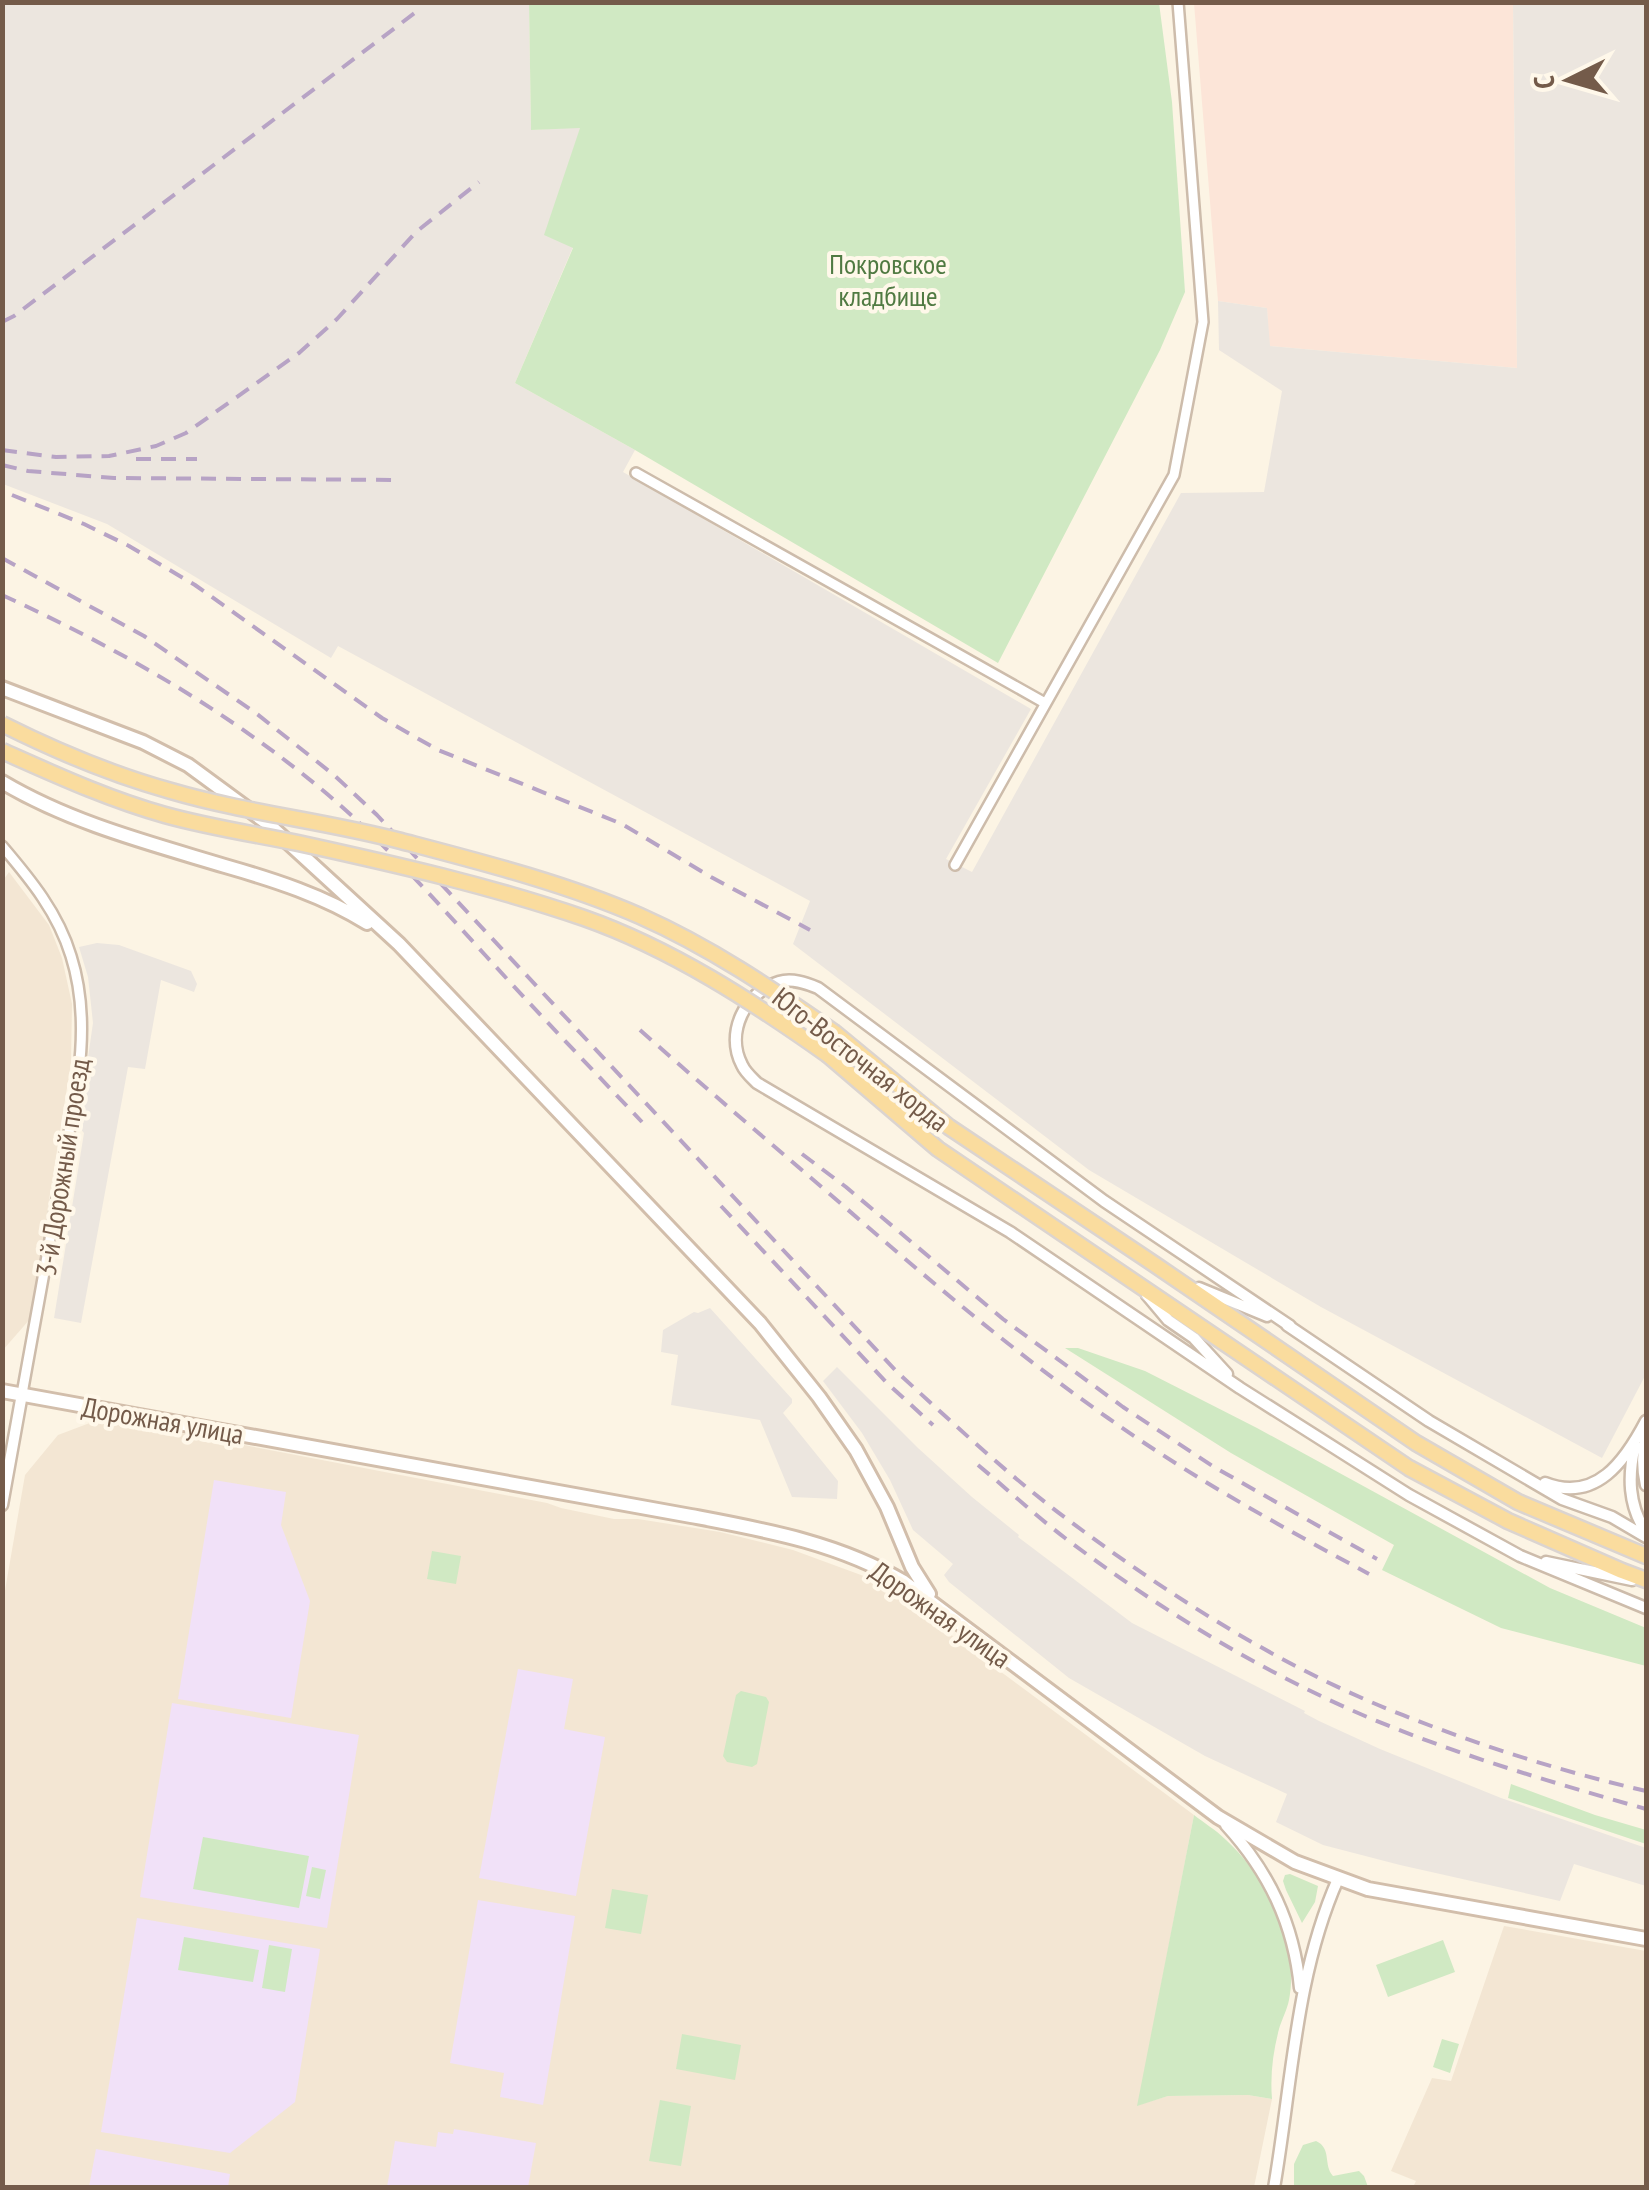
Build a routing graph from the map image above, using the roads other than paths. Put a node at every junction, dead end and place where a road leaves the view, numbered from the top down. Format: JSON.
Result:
{"nodes":[{"id":1,"x":1178,"y":2,"type":"edge"},
{"id":2,"x":636,"y":472,"type":"dead end"},
{"id":3,"x":2,"y":688,"type":"edge"},
{"id":4,"x":1045,"y":703,"type":"junction"},
{"id":5,"x":2,"y":724,"type":"edge"},
{"id":6,"x":2,"y":751,"type":"edge"},
{"id":7,"x":2,"y":782,"type":"edge"},
{"id":8,"x":2,"y":846,"type":"edge"},
{"id":9,"x":954,"y":865,"type":"dead end"},
{"id":10,"x":399,"y":944,"type":"junction"},
{"id":11,"x":1154,"y":1264,"type":"junction"},
{"id":12,"x":1140,"y":1287,"type":"junction"},
{"id":13,"x":1290,"y":1326,"type":"junction"},
{"id":14,"x":1240,"y":1388,"type":"junction"},
{"id":15,"x":2,"y":1390,"type":"edge"},
{"id":16,"x":22,"y":1394,"type":"junction"},
{"id":17,"x":1646,"y":1421,"type":"edge"},
{"id":18,"x":1642,"y":1438,"type":"edge"},
{"id":19,"x":1517,"y":1472,"type":"junction"},
{"id":20,"x":1646,"y":1485,"type":"edge"},
{"id":21,"x":2,"y":1506,"type":"edge"},
{"id":22,"x":1646,"y":1535,"type":"edge"},
{"id":23,"x":902,"y":1544,"type":"junction"},
{"id":24,"x":1520,"y":1556,"type":"junction"},
{"id":25,"x":1646,"y":1556,"type":"edge"},
{"id":26,"x":882,"y":1568,"type":"junction"},
{"id":27,"x":1646,"y":1581,"type":"edge"},
{"id":28,"x":904,"y":1582,"type":"junction"},
{"id":29,"x":938,"y":1606,"type":"junction"},
{"id":30,"x":1646,"y":1608,"type":"edge"},
{"id":31,"x":1218,"y":1817,"type":"junction"},
{"id":32,"x":1338,"y":1879,"type":"junction"},
{"id":33,"x":1646,"y":1940,"type":"edge"},
{"id":34,"x":1302,"y":2002,"type":"junction"},
{"id":35,"x":1274,"y":2188,"type":"edge"}],
"edges":[{"from":1,"to":4,"type":"street"},
{"from":2,"to":4,"type":"street"},
{"from":3,"to":10,"type":"main road"},
{"from":4,"to":9,"type":"street"},
{"from":5,"to":11,"type":"main road","name":"Юго-Восточная хорда","bridge":true},
{"from":6,"to":12,"type":"main road","name":"Юго-Восточная хорда","bridge":true},
{"from":7,"to":10,"type":"main road"},
{"from":8,"to":16,"type":"street","name":"3-й Дорожный проезд"},
{"from":10,"to":23,"type":"main road"},
{"from":11,"to":13,"type":"street"},
{"from":11,"to":25,"type":"main road","name":"Юго-Восточная хорда"},
{"from":12,"to":14,"type":"street"},
{"from":12,"to":27,"type":"main road","name":"Юго-Восточная хорда"},
{"from":13,"to":14,"type":"street"},
{"from":13,"to":19,"type":"street"},
{"from":14,"to":24,"type":"street"},
{"from":15,"to":16,"type":"main road","name":"Дорожная улица"},
{"from":16,"to":21,"type":"street","name":"3-й Дорожный проезд"},
{"from":16,"to":26,"type":"main road","name":"Дорожная улица"},
{"from":17,"to":18,"type":"street"},
{"from":18,"to":19,"type":"street"},
{"from":18,"to":20,"type":"street"},
{"from":18,"to":22,"type":"street"},
{"from":19,"to":22,"type":"street"},
{"from":23,"to":26,"type":"main road"},
{"from":23,"to":28,"type":"main road"},
{"from":23,"to":29,"type":"main road"},
{"from":24,"to":27,"type":"street"},
{"from":24,"to":30,"type":"street"},
{"from":26,"to":28,"type":"main road","name":"Дорожная улица"},
{"from":28,"to":29,"type":"main road","name":"Дорожная улица"},
{"from":29,"to":31,"type":"main road","name":"Дорожная улица"},
{"from":31,"to":32,"type":"main road","name":"Дорожная улица"},
{"from":31,"to":34,"type":"street"},
{"from":32,"to":33,"type":"main road","name":"Дорожная улица"},
{"from":32,"to":34,"type":"street"},
{"from":34,"to":35,"type":"street"}]}
